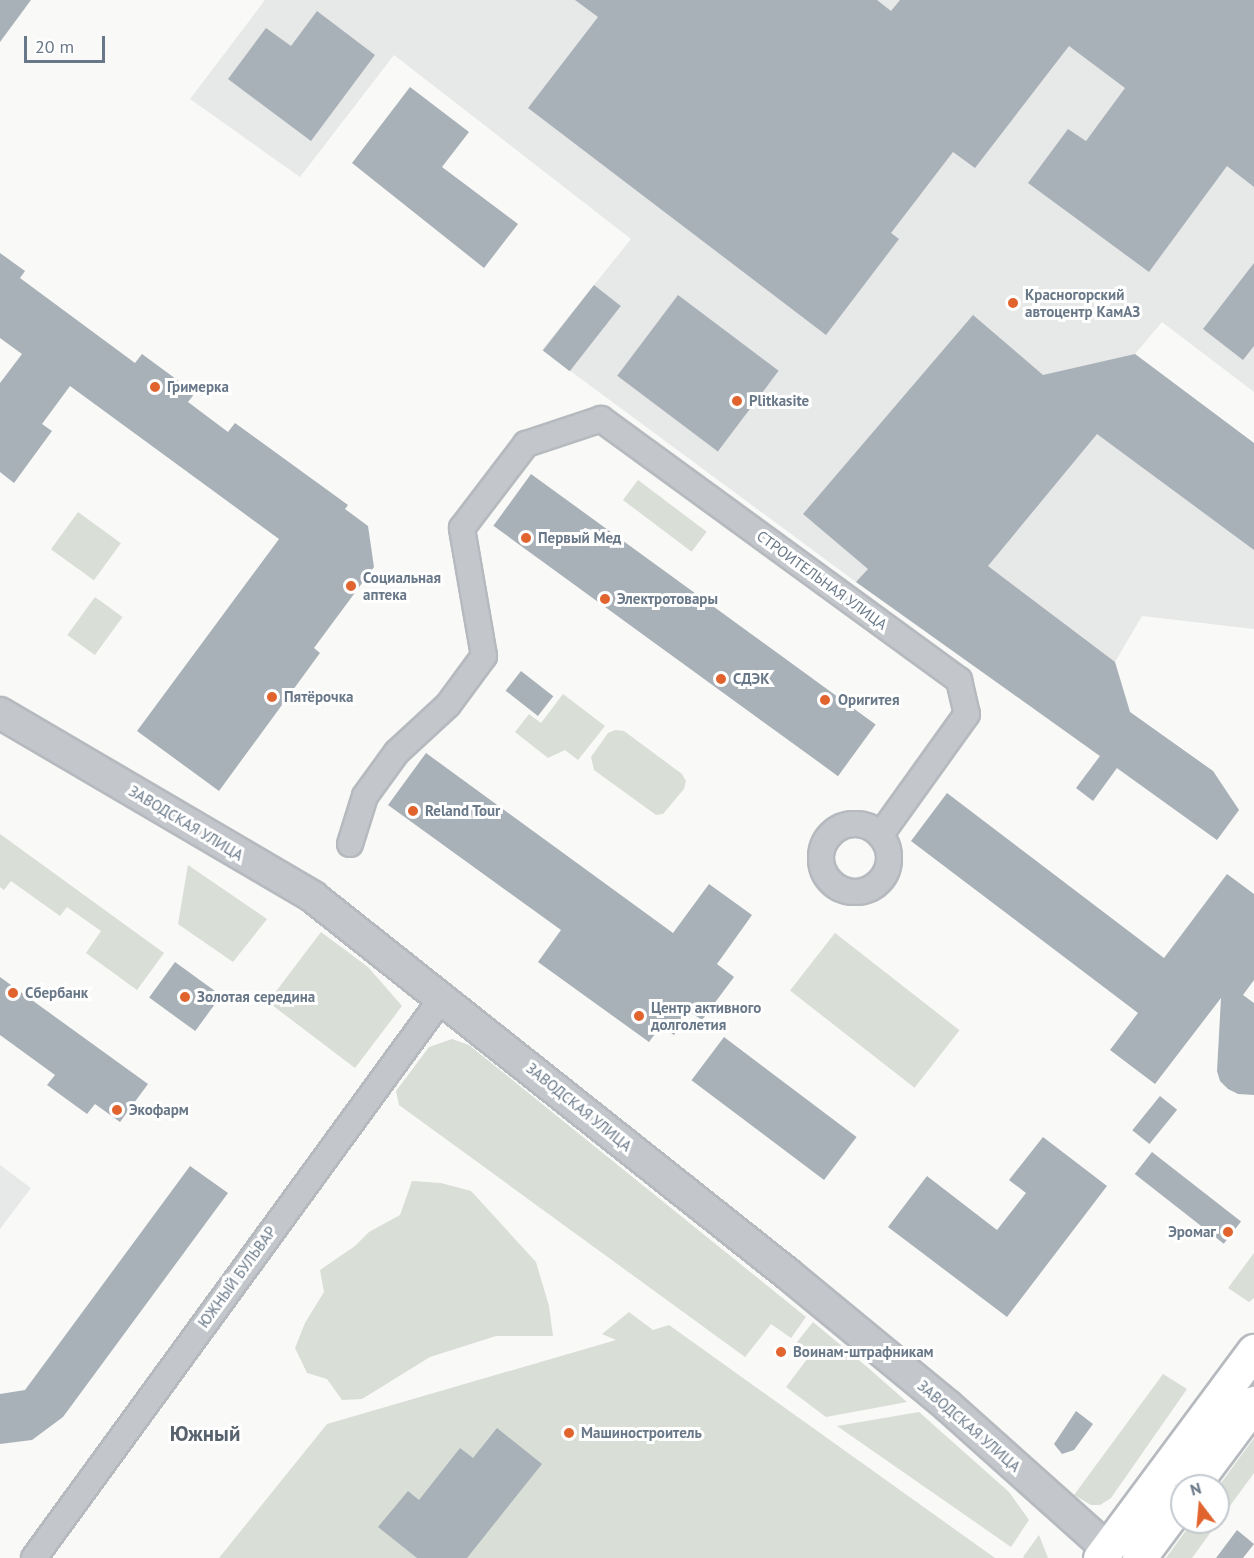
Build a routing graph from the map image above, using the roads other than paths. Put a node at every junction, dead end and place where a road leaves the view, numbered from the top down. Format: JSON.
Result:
{"nodes":[{"id":1,"x":0,"y":713,"type":"edge"},
{"id":2,"x":881,"y":834,"type":"dead end"},
{"id":3,"x":350,"y":844,"type":"dead end"},
{"id":4,"x":442,"y":998,"type":"junction"},
{"id":5,"x":1254,"y":1351,"type":"edge"},
{"id":6,"x":1254,"y":1402,"type":"edge"},
{"id":7,"x":1201,"y":1474,"type":"edge"},
{"id":8,"x":1170,"y":1516,"type":"edge"},
{"id":9,"x":1109,"y":1555,"type":"edge"},
{"id":10,"x":34,"y":1558,"type":"edge"},
{"id":11,"x":1139,"y":1558,"type":"edge"}],
"edges":[{"from":1,"to":4,"type":"street","name":"ЗАВОДСКАЯ УЛИЦА"},
{"from":2,"to":3,"type":"street","name":"СТРОИТЕЛЬНАЯ УЛИЦА"},
{"from":4,"to":9,"type":"street","name":"ЗАВОДСКАЯ УЛИЦА"},
{"from":4,"to":10,"type":"street","name":"ЮЖНЫЙ БУЛЬВАР"},
{"from":5,"to":9,"type":"main road"},
{"from":6,"to":7,"type":"main road"},
{"from":8,"to":11,"type":"main road"}]}
